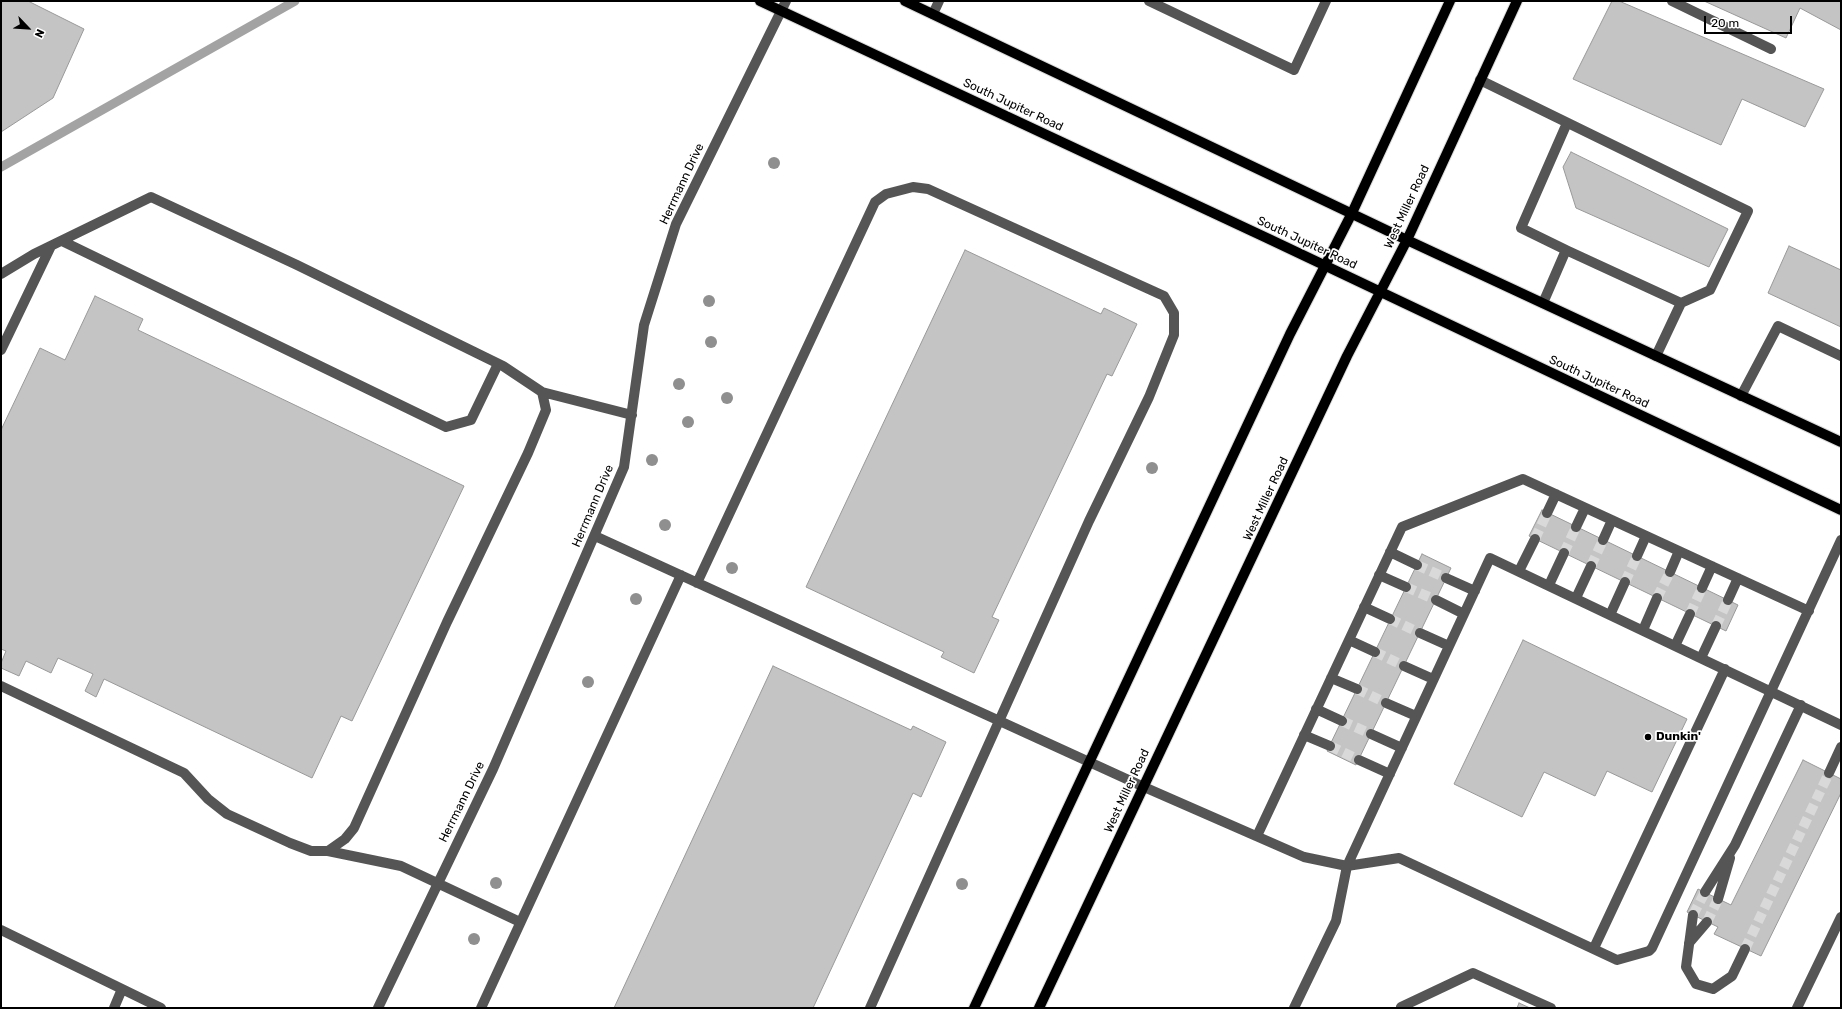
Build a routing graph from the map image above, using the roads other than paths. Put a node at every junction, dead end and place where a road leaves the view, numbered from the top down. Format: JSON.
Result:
{"nodes":[{"id":1,"x":760,"y":1,"type":"edge"},
{"id":2,"x":786,"y":1,"type":"edge"},
{"id":3,"x":905,"y":1,"type":"edge"},
{"id":4,"x":939,"y":1,"type":"edge"},
{"id":5,"x":1149,"y":1,"type":"edge"},
{"id":6,"x":1326,"y":1,"type":"edge"},
{"id":7,"x":1450,"y":1,"type":"edge"},
{"id":8,"x":1517,"y":1,"type":"edge"},
{"id":9,"x":1672,"y":1,"type":"edge"},
{"id":10,"x":782,"y":11,"type":"junction"},
{"id":11,"x":933,"y":14,"type":"junction"},
{"id":12,"x":1772,"y":49,"type":"dead end"},
{"id":13,"x":1480,"y":80,"type":"junction"},
{"id":14,"x":1567,"y":123,"type":"junction"},
{"id":15,"x":1352,"y":213,"type":"junction"},
{"id":16,"x":1407,"y":240,"type":"junction"},
{"id":17,"x":62,"y":241,"type":"junction"},
{"id":18,"x":51,"y":246,"type":"junction"},
{"id":19,"x":1566,"y":250,"type":"junction"},
{"id":20,"x":1326,"y":266,"type":"junction"},
{"id":21,"x":1,"y":274,"type":"edge"},
{"id":22,"x":1381,"y":292,"type":"junction"},
{"id":23,"x":1681,"y":303,"type":"junction"},
{"id":24,"x":1543,"y":304,"type":"junction"},
{"id":25,"x":1,"y":350,"type":"edge"},
{"id":26,"x":1656,"y":356,"type":"junction"},
{"id":27,"x":1841,"y":356,"type":"edge"},
{"id":28,"x":498,"y":364,"type":"junction"},
{"id":29,"x":542,"y":392,"type":"junction"},
{"id":30,"x":1741,"y":396,"type":"junction"},
{"id":31,"x":632,"y":415,"type":"junction"},
{"id":32,"x":1841,"y":442,"type":"edge"},
{"id":33,"x":1556,"y":494,"type":"junction"},
{"id":34,"x":1585,"y":508,"type":"junction"},
{"id":35,"x":1841,"y":510,"type":"edge"},
{"id":36,"x":1547,"y":513,"type":"tunnel mouth"},
{"id":37,"x":1612,"y":520,"type":"junction"},
{"id":38,"x":1576,"y":527,"type":"tunnel mouth"},
{"id":39,"x":594,"y":536,"type":"junction"},
{"id":40,"x":1646,"y":536,"type":"junction"},
{"id":41,"x":1535,"y":539,"type":"tunnel mouth"},
{"id":42,"x":1603,"y":540,"type":"tunnel mouth"},
{"id":43,"x":1841,"y":540,"type":"edge"},
{"id":44,"x":1679,"y":551,"type":"junction"},
{"id":45,"x":1390,"y":552,"type":"junction"},
{"id":46,"x":1564,"y":552,"type":"tunnel mouth"},
{"id":47,"x":1637,"y":556,"type":"tunnel mouth"},
{"id":48,"x":1417,"y":565,"type":"tunnel mouth"},
{"id":49,"x":1591,"y":566,"type":"tunnel mouth"},
{"id":50,"x":1712,"y":566,"type":"junction"},
{"id":51,"x":1519,"y":571,"type":"junction"},
{"id":52,"x":1670,"y":572,"type":"tunnel mouth"},
{"id":53,"x":681,"y":575,"type":"junction"},
{"id":54,"x":1379,"y":575,"type":"junction"},
{"id":55,"x":1446,"y":578,"type":"tunnel mouth"},
{"id":56,"x":1738,"y":578,"type":"junction"},
{"id":57,"x":1625,"y":582,"type":"tunnel mouth"},
{"id":58,"x":697,"y":583,"type":"junction"},
{"id":59,"x":1549,"y":585,"type":"junction"},
{"id":60,"x":1406,"y":587,"type":"tunnel mouth"},
{"id":61,"x":1702,"y":588,"type":"tunnel mouth"},
{"id":62,"x":1474,"y":591,"type":"junction"},
{"id":63,"x":1576,"y":598,"type":"junction"},
{"id":64,"x":1657,"y":598,"type":"tunnel mouth"},
{"id":65,"x":1436,"y":600,"type":"tunnel mouth"},
{"id":66,"x":1728,"y":600,"type":"tunnel mouth"},
{"id":67,"x":1364,"y":607,"type":"junction"},
{"id":68,"x":1809,"y":610,"type":"junction"},
{"id":69,"x":1464,"y":614,"type":"junction"},
{"id":70,"x":1690,"y":614,"type":"tunnel mouth"},
{"id":71,"x":1610,"y":615,"type":"junction"},
{"id":72,"x":1390,"y":619,"type":"tunnel mouth"},
{"id":73,"x":1716,"y":626,"type":"tunnel mouth"},
{"id":74,"x":1642,"y":630,"type":"junction"},
{"id":75,"x":1420,"y":633,"type":"tunnel mouth"},
{"id":76,"x":1349,"y":640,"type":"junction"},
{"id":77,"x":1449,"y":646,"type":"junction"},
{"id":78,"x":1675,"y":646,"type":"junction"},
{"id":79,"x":1375,"y":652,"type":"tunnel mouth"},
{"id":80,"x":1701,"y":658,"type":"junction"},
{"id":81,"x":1404,"y":666,"type":"tunnel mouth"},
{"id":82,"x":1725,"y":669,"type":"junction"},
{"id":83,"x":1331,"y":678,"type":"junction"},
{"id":84,"x":1434,"y":679,"type":"junction"},
{"id":85,"x":1,"y":686,"type":"edge"},
{"id":86,"x":1357,"y":689,"type":"tunnel mouth"},
{"id":87,"x":1771,"y":691,"type":"junction"},
{"id":88,"x":1386,"y":703,"type":"tunnel mouth"},
{"id":89,"x":1801,"y":706,"type":"junction"},
{"id":90,"x":1316,"y":709,"type":"junction"},
{"id":91,"x":1416,"y":716,"type":"junction"},
{"id":92,"x":999,"y":721,"type":"junction"},
{"id":93,"x":1342,"y":721,"type":"tunnel mouth"},
{"id":94,"x":1841,"y":725,"type":"edge"},
{"id":95,"x":1371,"y":734,"type":"tunnel mouth"},
{"id":96,"x":1304,"y":735,"type":"junction"},
{"id":97,"x":1330,"y":746,"type":"tunnel mouth"},
{"id":98,"x":1841,"y":747,"type":"edge"},
{"id":99,"x":1402,"y":748,"type":"junction"},
{"id":100,"x":1359,"y":760,"type":"tunnel mouth"},
{"id":101,"x":1089,"y":762,"type":"junction"},
{"id":102,"x":1829,"y":773,"type":"tunnel mouth"},
{"id":103,"x":1390,"y":774,"type":"junction"},
{"id":104,"x":1144,"y":787,"type":"junction"},
{"id":105,"x":1257,"y":836,"type":"junction"},
{"id":106,"x":1735,"y":845,"type":"junction"},
{"id":107,"x":328,"y":851,"type":"junction"},
{"id":108,"x":1347,"y":866,"type":"junction"},
{"id":109,"x":438,"y":882,"type":"junction"},
{"id":110,"x":1705,"y":892,"type":"tunnel mouth"},
{"id":111,"x":1718,"y":898,"type":"tunnel mouth"},
{"id":112,"x":1693,"y":915,"type":"tunnel mouth"},
{"id":113,"x":1841,"y":917,"type":"edge"},
{"id":114,"x":520,"y":922,"type":"junction"},
{"id":115,"x":1707,"y":922,"type":"tunnel mouth"},
{"id":116,"x":1,"y":930,"type":"edge"},
{"id":117,"x":1688,"y":945,"type":"junction"},
{"id":118,"x":1594,"y":948,"type":"junction"},
{"id":119,"x":1745,"y":949,"type":"tunnel mouth"},
{"id":120,"x":122,"y":989,"type":"junction"},
{"id":121,"x":114,"y":1008,"type":"edge"},
{"id":122,"x":161,"y":1008,"type":"edge"},
{"id":123,"x":378,"y":1008,"type":"edge"},
{"id":124,"x":481,"y":1008,"type":"edge"},
{"id":125,"x":870,"y":1008,"type":"edge"},
{"id":126,"x":974,"y":1008,"type":"edge"},
{"id":127,"x":1039,"y":1008,"type":"edge"},
{"id":128,"x":1294,"y":1008,"type":"edge"},
{"id":129,"x":1402,"y":1008,"type":"edge"},
{"id":130,"x":1551,"y":1008,"type":"edge"},
{"id":131,"x":1797,"y":1008,"type":"edge"}],
"edges":[{"from":1,"to":10,"type":"main road","name":"South Jupiter Road"},
{"from":2,"to":10,"type":"street","name":"Herrmann Drive"},
{"from":3,"to":11,"type":"main road"},
{"from":4,"to":11,"type":"street"},
{"from":5,"to":6,"type":"street"},
{"from":7,"to":15,"type":"main road"},
{"from":8,"to":13,"type":"main road","name":"West Miller Road"},
{"from":9,"to":12,"type":"street"},
{"from":10,"to":20,"type":"main road","name":"South Jupiter Road"},
{"from":10,"to":31,"type":"street","name":"Herrmann Drive"},
{"from":11,"to":15,"type":"main road"},
{"from":13,"to":14,"type":"street"},
{"from":13,"to":16,"type":"main road","name":"West Miller Road"},
{"from":14,"to":19,"type":"street"},
{"from":14,"to":23,"type":"street"},
{"from":15,"to":16,"type":"main road"},
{"from":15,"to":20,"type":"main road"},
{"from":16,"to":22,"type":"main road","name":"West Miller Road"},
{"from":16,"to":24,"type":"main road"},
{"from":17,"to":18,"type":"street"},
{"from":17,"to":28,"type":"street"},
{"from":17,"to":28,"type":"street"},
{"from":18,"to":21,"type":"street"},
{"from":18,"to":25,"type":"street"},
{"from":19,"to":23,"type":"street"},
{"from":19,"to":24,"type":"street"},
{"from":20,"to":22,"type":"main road","name":"South Jupiter Road"},
{"from":20,"to":101,"type":"main road"},
{"from":22,"to":35,"type":"main road","name":"South Jupiter Road"},
{"from":22,"to":104,"type":"main road","name":"West Miller Road"},
{"from":23,"to":26,"type":"street"},
{"from":24,"to":26,"type":"main road"},
{"from":26,"to":30,"type":"main road"},
{"from":27,"to":30,"type":"street"},
{"from":28,"to":29,"type":"street"},
{"from":29,"to":31,"type":"street"},
{"from":29,"to":107,"type":"street"},
{"from":30,"to":32,"type":"main road"},
{"from":31,"to":39,"type":"street","name":"Herrmann Drive"},
{"from":33,"to":34,"type":"street"},
{"from":33,"to":36,"type":"street"},
{"from":33,"to":45,"type":"street"},
{"from":34,"to":37,"type":"street"},
{"from":34,"to":38,"type":"street"},
{"from":37,"to":40,"type":"street"},
{"from":37,"to":42,"type":"street"},
{"from":39,"to":53,"type":"street"},
{"from":39,"to":109,"type":"street","name":"Herrmann Drive"},
{"from":40,"to":44,"type":"street"},
{"from":40,"to":47,"type":"street"},
{"from":41,"to":51,"type":"street"},
{"from":43,"to":68,"type":"street"},
{"from":44,"to":50,"type":"street"},
{"from":44,"to":52,"type":"street"},
{"from":45,"to":48,"type":"street"},
{"from":45,"to":54,"type":"street"},
{"from":46,"to":59,"type":"street"},
{"from":49,"to":63,"type":"street"},
{"from":50,"to":56,"type":"street"},
{"from":50,"to":61,"type":"street"},
{"from":51,"to":59,"type":"street"},
{"from":51,"to":62,"type":"street"},
{"from":53,"to":58,"type":"street"},
{"from":53,"to":114,"type":"street"},
{"from":54,"to":60,"type":"street"},
{"from":54,"to":67,"type":"street"},
{"from":55,"to":62,"type":"street"},
{"from":56,"to":66,"type":"street"},
{"from":56,"to":68,"type":"street"},
{"from":57,"to":71,"type":"street"},
{"from":58,"to":92,"type":"street"},
{"from":58,"to":92,"type":"street"},
{"from":59,"to":63,"type":"street"},
{"from":62,"to":69,"type":"street"},
{"from":63,"to":71,"type":"street"},
{"from":64,"to":74,"type":"street"},
{"from":65,"to":69,"type":"street"},
{"from":67,"to":72,"type":"street"},
{"from":67,"to":76,"type":"street"},
{"from":68,"to":87,"type":"street"},
{"from":69,"to":77,"type":"street"},
{"from":70,"to":78,"type":"street"},
{"from":71,"to":74,"type":"street"},
{"from":73,"to":80,"type":"street"},
{"from":74,"to":78,"type":"street"},
{"from":75,"to":77,"type":"street"},
{"from":76,"to":79,"type":"street"},
{"from":76,"to":83,"type":"street"},
{"from":77,"to":84,"type":"street"},
{"from":78,"to":80,"type":"street"},
{"from":80,"to":82,"type":"street"},
{"from":81,"to":84,"type":"street"},
{"from":82,"to":87,"type":"street"},
{"from":82,"to":118,"type":"street"},
{"from":83,"to":86,"type":"street"},
{"from":83,"to":90,"type":"street"},
{"from":84,"to":91,"type":"street"},
{"from":85,"to":107,"type":"street"},
{"from":87,"to":89,"type":"street"},
{"from":87,"to":118,"type":"street"},
{"from":88,"to":91,"type":"street"},
{"from":89,"to":94,"type":"street"},
{"from":89,"to":106,"type":"street"},
{"from":90,"to":93,"type":"street"},
{"from":90,"to":96,"type":"street"},
{"from":91,"to":99,"type":"street"},
{"from":92,"to":101,"type":"street"},
{"from":92,"to":125,"type":"street"},
{"from":95,"to":99,"type":"street"},
{"from":96,"to":97,"type":"street"},
{"from":96,"to":105,"type":"street"},
{"from":98,"to":102,"type":"street"},
{"from":99,"to":103,"type":"street"},
{"from":100,"to":103,"type":"street"},
{"from":101,"to":104,"type":"street"},
{"from":101,"to":126,"type":"main road"},
{"from":103,"to":108,"type":"street"},
{"from":104,"to":105,"type":"street"},
{"from":104,"to":127,"type":"main road","name":"West Miller Road"},
{"from":105,"to":108,"type":"street"},
{"from":106,"to":110,"type":"street"},
{"from":106,"to":111,"type":"street"},
{"from":107,"to":109,"type":"street"},
{"from":108,"to":118,"type":"street"},
{"from":108,"to":128,"type":"street"},
{"from":109,"to":114,"type":"street"},
{"from":109,"to":123,"type":"street","name":"Herrmann Drive"},
{"from":112,"to":117,"type":"street"},
{"from":113,"to":131,"type":"street"},
{"from":114,"to":124,"type":"street"},
{"from":115,"to":117,"type":"street"},
{"from":116,"to":120,"type":"street"},
{"from":117,"to":119,"type":"street"},
{"from":120,"to":121,"type":"street"},
{"from":120,"to":122,"type":"street"},
{"from":129,"to":130,"type":"street"}]}
